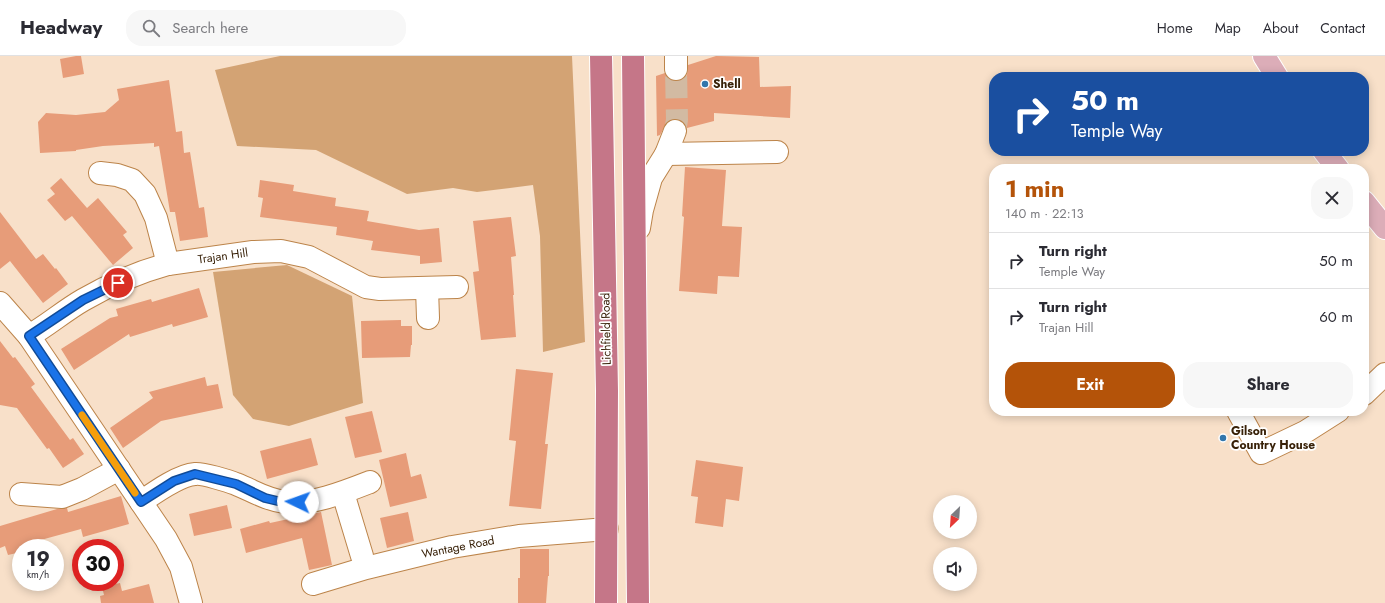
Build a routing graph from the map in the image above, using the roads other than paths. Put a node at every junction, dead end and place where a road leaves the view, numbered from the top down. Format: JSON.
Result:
{"nodes":[{"id":1,"x":601,"y":56,"type":"edge"},
{"id":2,"x":633,"y":56,"type":"edge"},
{"id":3,"x":1264,"y":56,"type":"edge"},
{"id":4,"x":1273,"y":72,"type":"edge"},
{"id":5,"x":675,"y":131,"type":"tunnel mouth"},
{"id":6,"x":777,"y":152,"type":"dead end"},
{"id":7,"x":666,"y":154,"type":"junction"},
{"id":8,"x":1328,"y":156,"type":"edge"},
{"id":9,"x":1334,"y":164,"type":"edge"},
{"id":10,"x":100,"y":173,"type":"dead end"},
{"id":11,"x":1369,"y":208,"type":"edge"},
{"id":12,"x":1385,"y":228,"type":"edge"},
{"id":13,"x":635,"y":256,"type":"junction"},
{"id":14,"x":168,"y":264,"type":"junction"},
{"id":15,"x":427,"y":288,"type":"junction"},
{"id":16,"x":457,"y":288,"type":"dead end"},
{"id":17,"x":0,"y":303,"type":"edge"},
{"id":18,"x":428,"y":318,"type":"dead end"},
{"id":19,"x":29,"y":336,"type":"junction"},
{"id":20,"x":1385,"y":374,"type":"edge"},
{"id":21,"x":1369,"y":389,"type":"edge"},
{"id":22,"x":1241,"y":416,"type":"edge"},
{"id":23,"x":1330,"y":416,"type":"edge"},
{"id":24,"x":119,"y":469,"type":"junction"},
{"id":25,"x":370,"y":482,"type":"dead end"},
{"id":26,"x":343,"y":493,"type":"junction"},
{"id":27,"x":21,"y":494,"type":"dead end"},
{"id":28,"x":141,"y":502,"type":"junction"},
{"id":29,"x":607,"y":529,"type":"junction"},
{"id":30,"x":362,"y":556,"type":"dead end"},
{"id":31,"x":313,"y":584,"type":"dead end"},
{"id":32,"x":190,"y":603,"type":"edge"},
{"id":33,"x":606,"y":603,"type":"edge"},
{"id":34,"x":638,"y":603,"type":"edge"}],
"edges":[{"from":1,"to":29,"type":"highway","name":"Lichfield Road"},
{"from":2,"to":13,"type":"highway"},
{"from":3,"to":4,"type":"main road"},
{"from":5,"to":7,"type":"street"},
{"from":6,"to":7,"type":"street"},
{"from":7,"to":13,"type":"street"},
{"from":8,"to":9,"type":"main road"},
{"from":10,"to":14,"type":"street"},
{"from":11,"to":12,"type":"main road"},
{"from":13,"to":34,"type":"highway"},
{"from":14,"to":15,"type":"street","name":"Trajan Hill"},
{"from":14,"to":19,"type":"street","name":"Trajan Hill"},
{"from":15,"to":16,"type":"street","name":"Trajan Hill"},
{"from":15,"to":18,"type":"street"},
{"from":17,"to":19,"type":"street"},
{"from":19,"to":24,"type":"street"},
{"from":20,"to":21,"type":"street"},
{"from":22,"to":23,"type":"street"},
{"from":24,"to":27,"type":"street"},
{"from":24,"to":28,"type":"street"},
{"from":25,"to":26,"type":"street"},
{"from":26,"to":28,"type":"street"},
{"from":26,"to":30,"type":"street"},
{"from":28,"to":32,"type":"street"},
{"from":29,"to":31,"type":"street","name":"Wantage Road"},
{"from":29,"to":33,"type":"highway","name":"Lichfield Road"}]}
